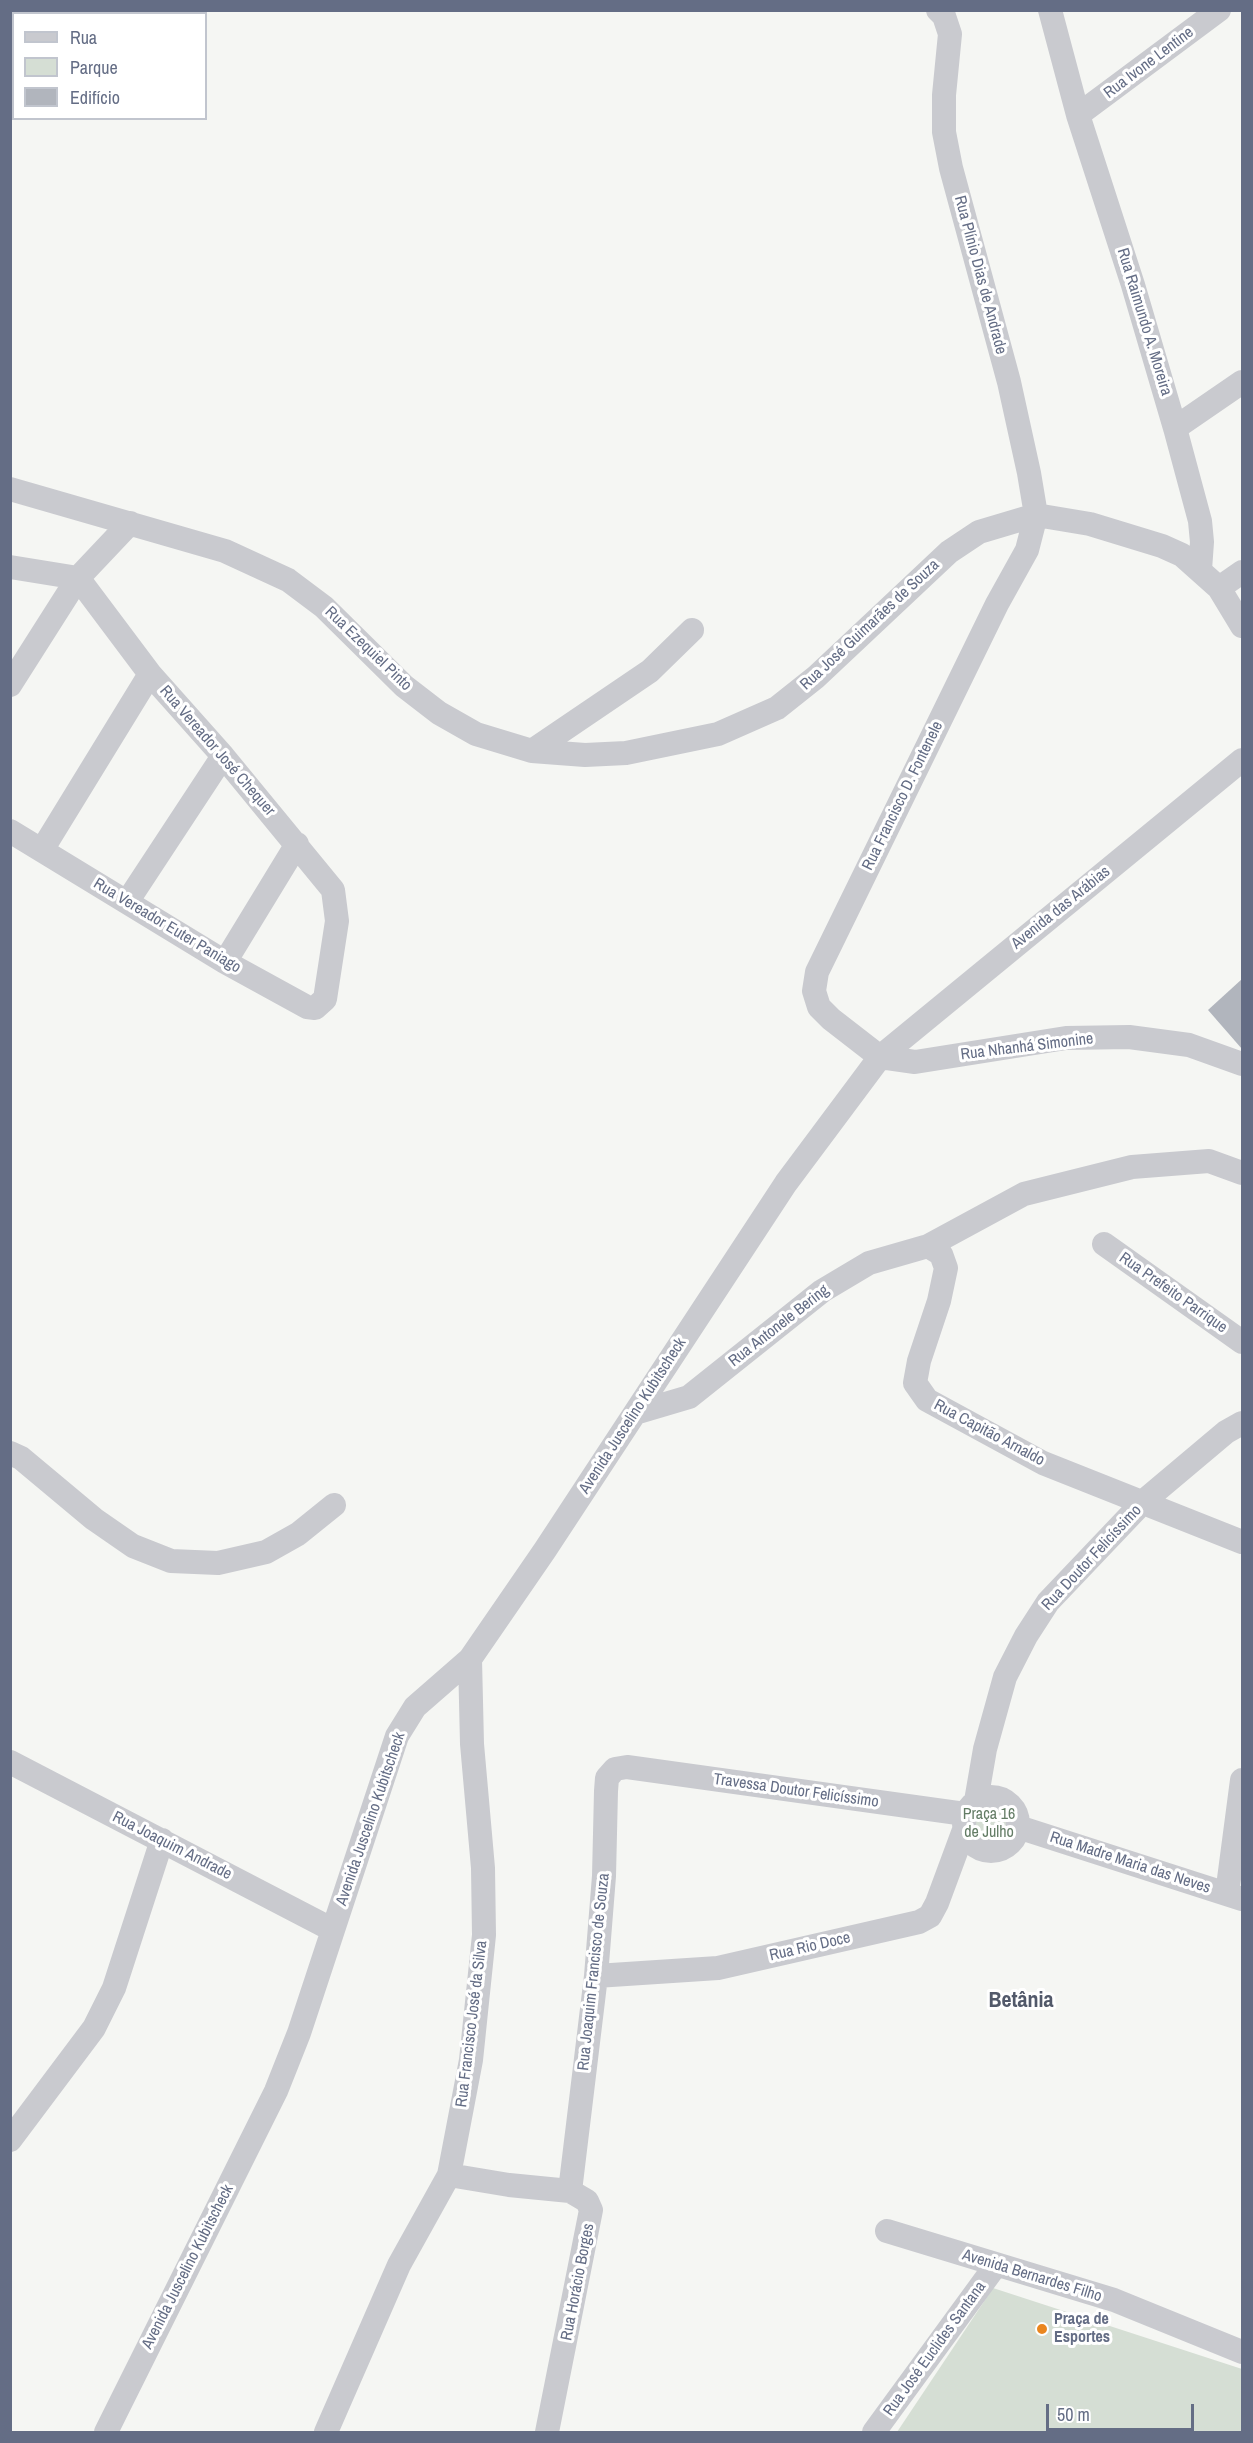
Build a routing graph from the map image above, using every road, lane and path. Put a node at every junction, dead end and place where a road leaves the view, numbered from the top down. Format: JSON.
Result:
{"nodes":[{"id":1,"x":938,"y":10,"type":"edge"},
{"id":2,"x":1050,"y":10,"type":"edge"},
{"id":3,"x":1219,"y":10,"type":"edge"},
{"id":4,"x":1078,"y":115,"type":"junction"},
{"id":5,"x":1242,"y":382,"type":"edge"},
{"id":6,"x":1175,"y":428,"type":"junction"},
{"id":7,"x":10,"y":489,"type":"edge"},
{"id":8,"x":1036,"y":515,"type":"junction"},
{"id":9,"x":130,"y":523,"type":"junction"},
{"id":10,"x":10,"y":567,"type":"edge"},
{"id":11,"x":1200,"y":570,"type":"junction"},
{"id":12,"x":1242,"y":572,"type":"edge"},
{"id":13,"x":78,"y":578,"type":"junction"},
{"id":14,"x":1219,"y":588,"type":"junction"},
{"id":15,"x":1242,"y":626,"type":"edge"},
{"id":16,"x":692,"y":630,"type":"dead end"},
{"id":17,"x":150,"y":674,"type":"junction"},
{"id":18,"x":10,"y":685,"type":"edge"},
{"id":19,"x":532,"y":751,"type":"junction"},
{"id":20,"x":223,"y":756,"type":"junction"},
{"id":21,"x":1242,"y":760,"type":"edge"},
{"id":22,"x":10,"y":831,"type":"edge"},
{"id":23,"x":297,"y":844,"type":"junction"},
{"id":24,"x":42,"y":850,"type":"junction"},
{"id":25,"x":127,"y":902,"type":"junction"},
{"id":26,"x":225,"y":962,"type":"junction"},
{"id":27,"x":324,"y":999,"type":"joint"},
{"id":28,"x":880,"y":1057,"type":"junction"},
{"id":29,"x":1242,"y":1064,"type":"edge"},
{"id":30,"x":1242,"y":1173,"type":"edge"},
{"id":31,"x":1104,"y":1244,"type":"dead end"},
{"id":32,"x":928,"y":1246,"type":"junction"},
{"id":33,"x":1242,"y":1342,"type":"edge"},
{"id":34,"x":635,"y":1413,"type":"junction"},
{"id":35,"x":1242,"y":1423,"type":"edge"},
{"id":36,"x":10,"y":1452,"type":"edge"},
{"id":37,"x":1144,"y":1502,"type":"junction"},
{"id":38,"x":334,"y":1505,"type":"dead end"},
{"id":39,"x":1242,"y":1542,"type":"edge"},
{"id":40,"x":470,"y":1659,"type":"junction"},
{"id":41,"x":10,"y":1762,"type":"edge"},
{"id":42,"x":627,"y":1767,"type":"joint"},
{"id":43,"x":1242,"y":1780,"type":"edge"},
{"id":44,"x":969,"y":1815,"type":"junction"},
{"id":45,"x":1018,"y":1827,"type":"junction"},
{"id":46,"x":162,"y":1840,"type":"junction"},
{"id":47,"x":1235,"y":1896,"type":"edge"},
{"id":48,"x":333,"y":1930,"type":"junction"},
{"id":49,"x":596,"y":1976,"type":"junction"},
{"id":50,"x":10,"y":2140,"type":"edge"},
{"id":51,"x":449,"y":2175,"type":"junction"},
{"id":52,"x":570,"y":2191,"type":"junction"},
{"id":53,"x":887,"y":2231,"type":"dead end"},
{"id":54,"x":996,"y":2265,"type":"junction"},
{"id":55,"x":1242,"y":2352,"type":"edge"},
{"id":56,"x":106,"y":2433,"type":"edge"},
{"id":57,"x":326,"y":2433,"type":"edge"},
{"id":58,"x":548,"y":2433,"type":"edge"},
{"id":59,"x":874,"y":2433,"type":"edge"}],
"edges":[{"from":1,"to":8,"type":"street","name":"Rua Plínio Dias de Andrade"},
{"from":2,"to":4,"type":"street","name":"Rua Raimundo A. Moreira"},
{"from":3,"to":4,"type":"street","name":"Rua Ivone Lentine"},
{"from":4,"to":6,"type":"street","name":"Rua Raimundo A. Moreira"},
{"from":5,"to":6,"type":"street"},
{"from":6,"to":11,"type":"street","name":"Rua Raimundo A. Moreira"},
{"from":7,"to":9,"type":"street","name":"Rua Ezequiel Pinto"},
{"from":8,"to":11,"type":"street","name":"Rua José Guimarães de Souza"},
{"from":8,"to":19,"type":"street","name":"Rua José Guimarães de Souza"},
{"from":8,"to":28,"type":"street","name":"Rua Francisco D. Fontenele"},
{"from":9,"to":13,"type":"street"},
{"from":9,"to":19,"type":"street","name":"Rua Ezequiel Pinto"},
{"from":10,"to":13,"type":"street"},
{"from":11,"to":14,"type":"street"},
{"from":12,"to":14,"type":"street"},
{"from":13,"to":17,"type":"street","name":"Rua Vereador José Chequer"},
{"from":13,"to":18,"type":"street"},
{"from":14,"to":15,"type":"street"},
{"from":16,"to":19,"type":"street"},
{"from":17,"to":20,"type":"street","name":"Rua Vereador José Chequer"},
{"from":17,"to":24,"type":"street"},
{"from":20,"to":23,"type":"street","name":"Rua Vereador José Chequer"},
{"from":20,"to":25,"type":"street"},
{"from":21,"to":28,"type":"street","name":"Avenida das Arábias"},
{"from":22,"to":24,"type":"street","name":"Rua Vereador Euter Paniago"},
{"from":23,"to":26,"type":"street"},
{"from":23,"to":27,"type":"street","name":"Rua Vereador José Chequer"},
{"from":24,"to":25,"type":"street","name":"Rua Vereador Euter Paniago"},
{"from":25,"to":26,"type":"street","name":"Rua Vereador Euter Paniago"},
{"from":26,"to":27,"type":"street","name":"Rua Vereador Euter Paniago"},
{"from":28,"to":29,"type":"street","name":"Rua Nhanhá Simonine"},
{"from":28,"to":34,"type":"street","name":"Avenida Juscelino Kubitscheck"},
{"from":30,"to":32,"type":"street","name":"Rua Antonele Bering"},
{"from":31,"to":33,"type":"street","name":"Rua Prefeito Parrique"},
{"from":32,"to":34,"type":"street","name":"Rua Antonele Bering"},
{"from":32,"to":37,"type":"street","name":"Rua Capitão Arnaldo"},
{"from":34,"to":40,"type":"street","name":"Avenida Juscelino Kubitscheck"},
{"from":35,"to":37,"type":"street","name":"Rua Doutor Felicíssimo"},
{"from":36,"to":38,"type":"street"},
{"from":37,"to":39,"type":"street"},
{"from":37,"to":44,"type":"street","name":"Rua Doutor Felicíssimo"},
{"from":40,"to":48,"type":"street","name":"Avenida Juscelino Kubitscheck"},
{"from":40,"to":51,"type":"street","name":"Rua Francisco José da Silva"},
{"from":41,"to":46,"type":"street","name":"Rua Joaquim Andrade"},
{"from":42,"to":44,"type":"street","name":"Travessa Doutor Felicíssimo"},
{"from":42,"to":49,"type":"street","name":"Rua Joaquim Francisco de Souza"},
{"from":43,"to":47,"type":"street"},
{"from":44,"to":45,"type":"street"},
{"from":44,"to":45,"type":"street"},
{"from":44,"to":49,"type":"street","name":"Rua Rio Doce"},
{"from":45,"to":47,"type":"street","name":"Rua Madre Maria das Neves"},
{"from":46,"to":48,"type":"street","name":"Rua Joaquim Andrade"},
{"from":46,"to":50,"type":"street"},
{"from":48,"to":56,"type":"street","name":"Avenida Juscelino Kubitscheck"},
{"from":49,"to":52,"type":"street","name":"Rua Joaquim Francisco de Souza"},
{"from":51,"to":52,"type":"street"},
{"from":51,"to":57,"type":"street","name":"Rua Francisco José da Silva"},
{"from":52,"to":58,"type":"street","name":"Rua Horácio Borges"},
{"from":53,"to":54,"type":"street","name":"Avenida Bernardes Filho"},
{"from":54,"to":55,"type":"street","name":"Avenida Bernardes Filho"},
{"from":54,"to":59,"type":"street","name":"Rua José Euclides Santana"}]}
